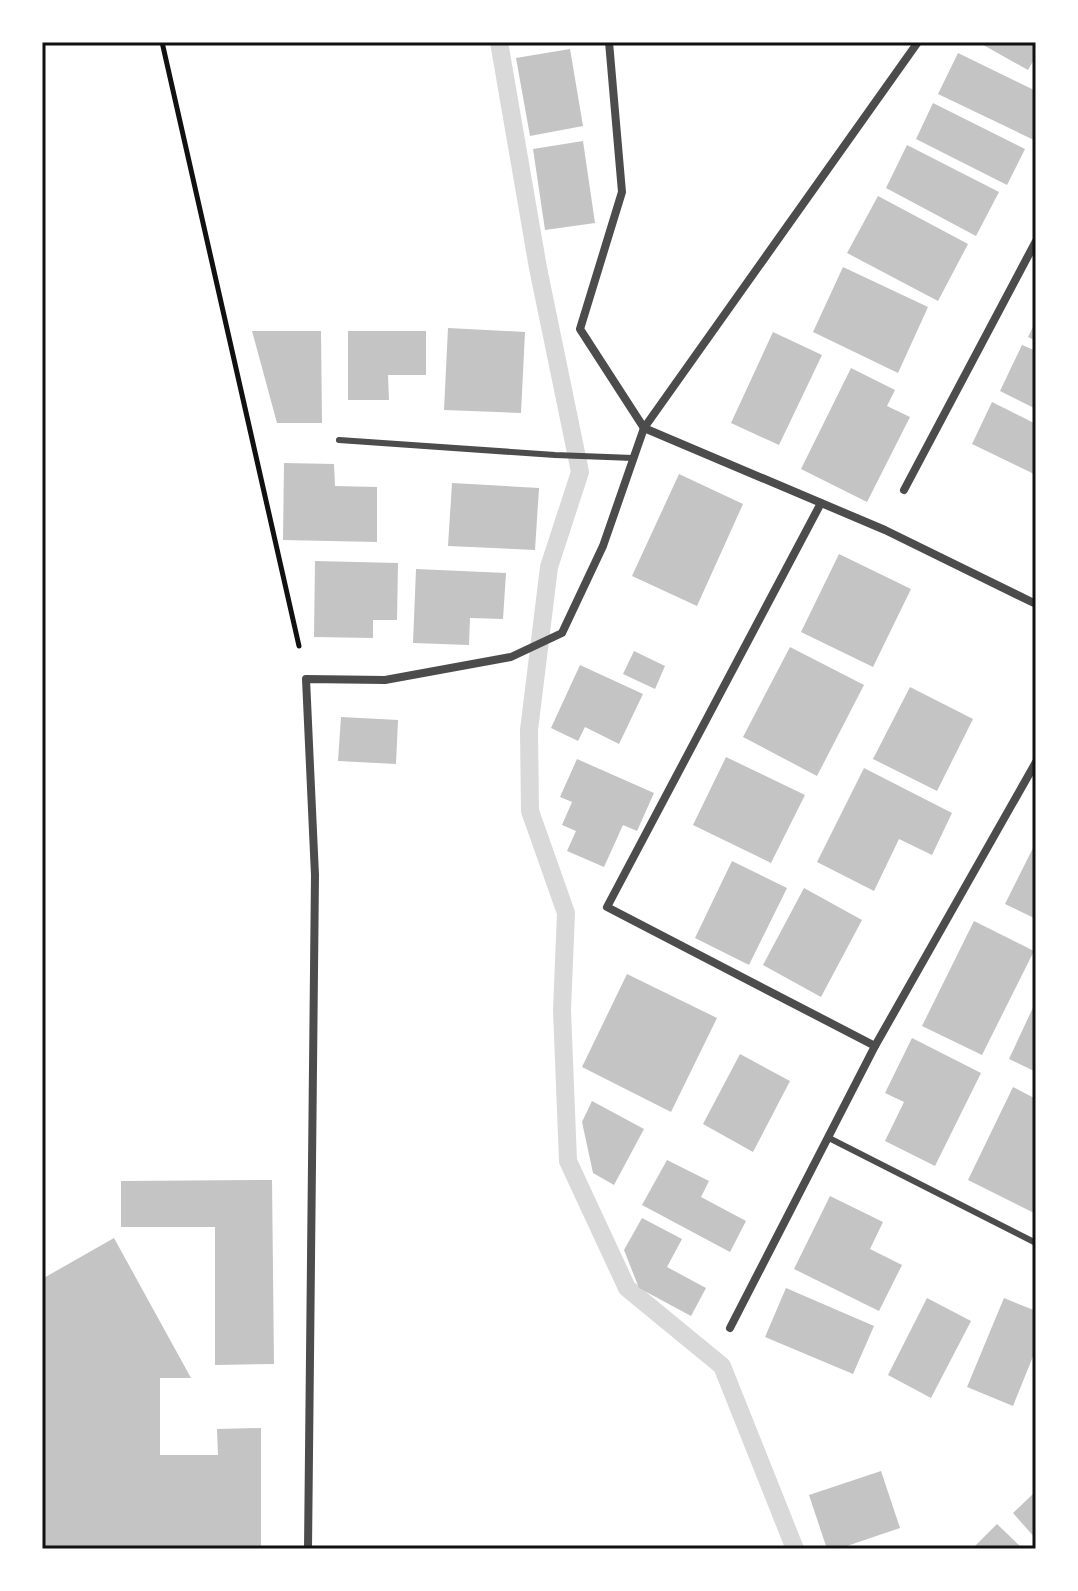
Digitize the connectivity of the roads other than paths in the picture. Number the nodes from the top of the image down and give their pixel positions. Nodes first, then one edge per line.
1 (609, 42) edge
2 (918, 42) edge
3 (1036, 241) edge
4 (644, 428) junction
5 (339, 440) dead end
6 (633, 458) junction
7 (904, 490) dead end
8 (821, 503) junction
9 (1036, 604) edge
10 (1036, 762) edge
11 (875, 1046) junction
12 (829, 1138) junction
13 (1036, 1243) edge
14 (730, 1328) dead end
15 (308, 1549) edge

1 - 4 street
2 - 4 street
3 - 7 street
4 - 6 street
4 - 8 street
5 - 6 lane
6 - 15 street
8 - 9 street
8 - 11 street
10 - 11 street
11 - 12 street
12 - 13 lane
12 - 14 street

